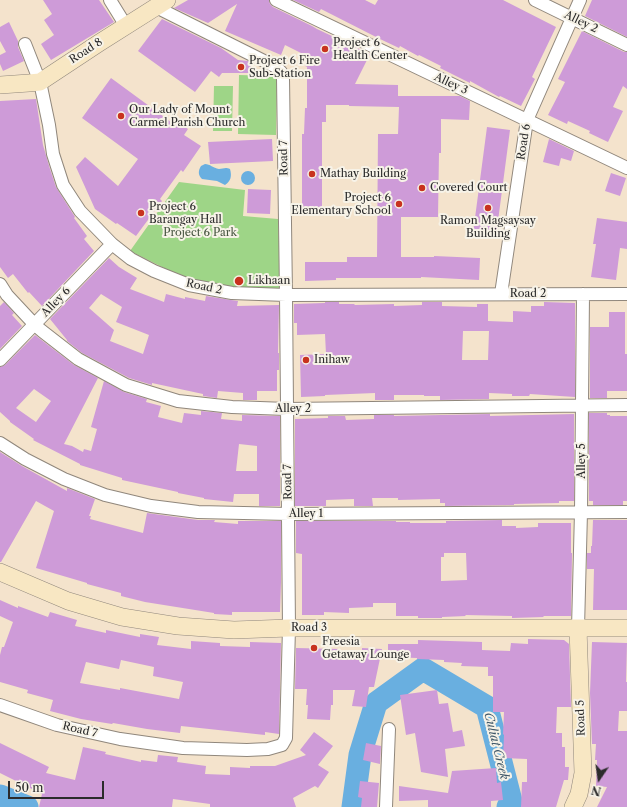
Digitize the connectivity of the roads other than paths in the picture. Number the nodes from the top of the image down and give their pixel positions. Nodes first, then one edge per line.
1 (110, 0) edge
2 (276, 0) edge
3 (535, 0) edge
4 (580, 0) edge
5 (162, 4) edge
6 (572, 18) junction
7 (126, 26) junction
8 (25, 44) dead end
9 (627, 45) edge
10 (40, 82) junction
11 (0, 85) edge
12 (528, 120) junction
13 (627, 168) edge
14 (112, 244) junction
15 (0, 284) edge
16 (501, 294) junction
17 (583, 294) junction
18 (627, 294) edge
19 (286, 295) junction
20 (34, 325) junction
21 (0, 360) edge
22 (582, 406) junction
23 (627, 406) edge
24 (287, 409) junction
25 (0, 443) edge
26 (581, 512) junction
27 (627, 512) edge
28 (289, 514) junction
29 (0, 572) edge
30 (290, 628) junction
31 (578, 628) junction
32 (627, 628) edge
33 (0, 705) edge
34 (389, 730) dead end
35 (386, 807) edge
36 (573, 807) edge

1 - 7 street
2 - 12 street, Alley 3
3 - 6 street, Alley 2
4 - 6 street, Road 6
5 - 7 street, Road 8
5 - 19 street, Road 7
6 - 9 street, Alley 2
6 - 12 street, Road 6
7 - 10 street, Road 8
8 - 10 street, Road 2
10 - 11 street, Road 8
10 - 14 street, Road 2
12 - 13 street, Alley 3
12 - 16 street, Road 6
14 - 19 street, Road 2
14 - 20 street, Alley 6
15 - 20 street, Alley 2
16 - 17 street, Road 2
16 - 19 street, Road 2
17 - 18 street, Road 2
17 - 22 street, Alley 5
19 - 24 street, Road 7
20 - 21 street, Alley 6
20 - 24 street, Alley 2
22 - 23 street, Alley 2
22 - 24 street, Alley 2
22 - 26 street, Alley 5
24 - 28 street, Road 7
25 - 28 street, Alley 1
26 - 27 street, Alley 1
26 - 28 street, Alley 1
26 - 31 street, Alley 5
28 - 30 street, Road 7
29 - 30 street, Road 3
30 - 31 street, Road 3
30 - 33 street, Road 7
31 - 32 street, Road 3
31 - 36 street, Road 5
34 - 35 street

